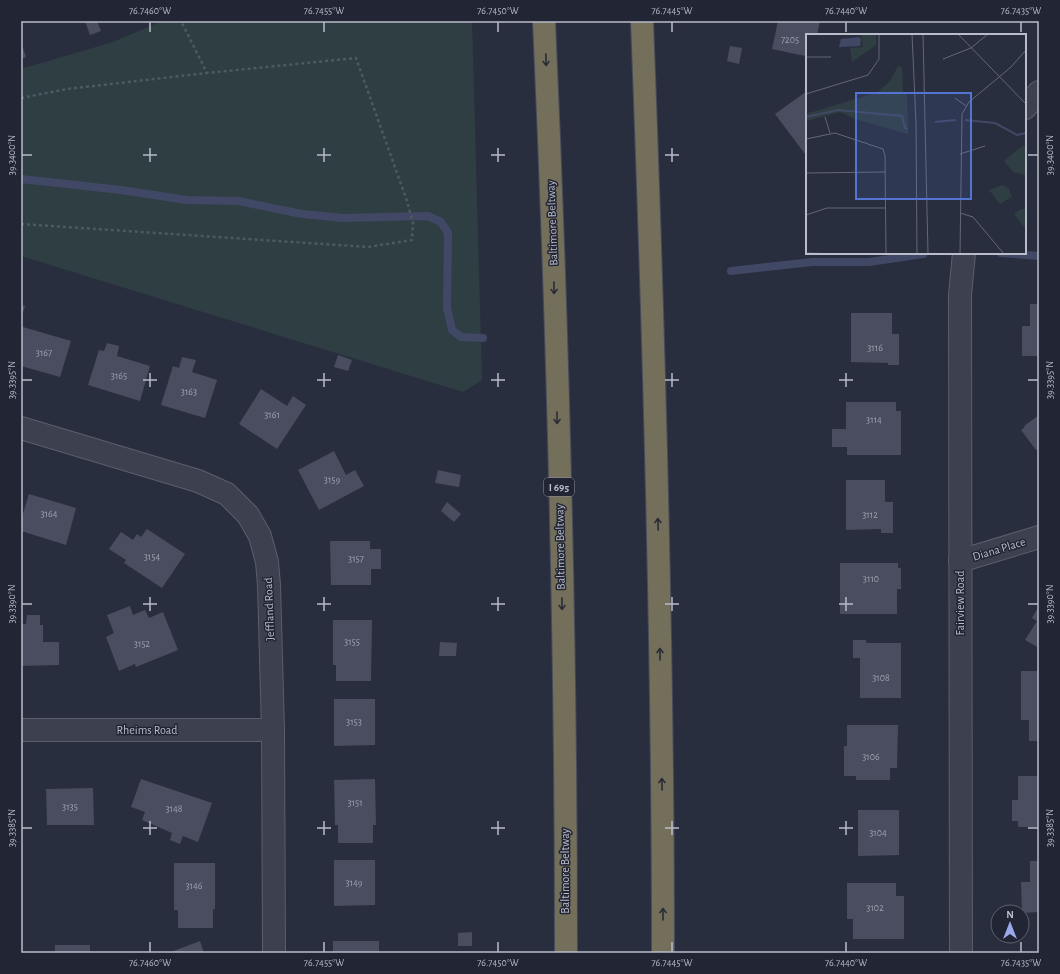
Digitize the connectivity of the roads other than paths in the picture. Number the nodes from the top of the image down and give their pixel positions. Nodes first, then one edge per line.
1 (544, 21) edge
2 (642, 21) edge
3 (1039, 92) edge
4 (1026, 107) edge
5 (964, 254) edge
6 (21, 428) edge
7 (1039, 537) edge
8 (960, 561) junction
9 (21, 730) edge
10 (273, 730) junction
11 (274, 953) edge
12 (566, 953) edge
13 (663, 953) edge
14 (961, 953) edge

1 -> 12 highway, Baltimore Beltway / I 695
13 -> 2 highway
3 - 4 street
5 - 8 street, Fairview Road
6 - 10 street, Jeffland Road
7 - 8 street, Diana Place
8 - 14 street, Fairview Road
9 - 10 street, Rheims Road
10 - 11 street, Jeffland Road

